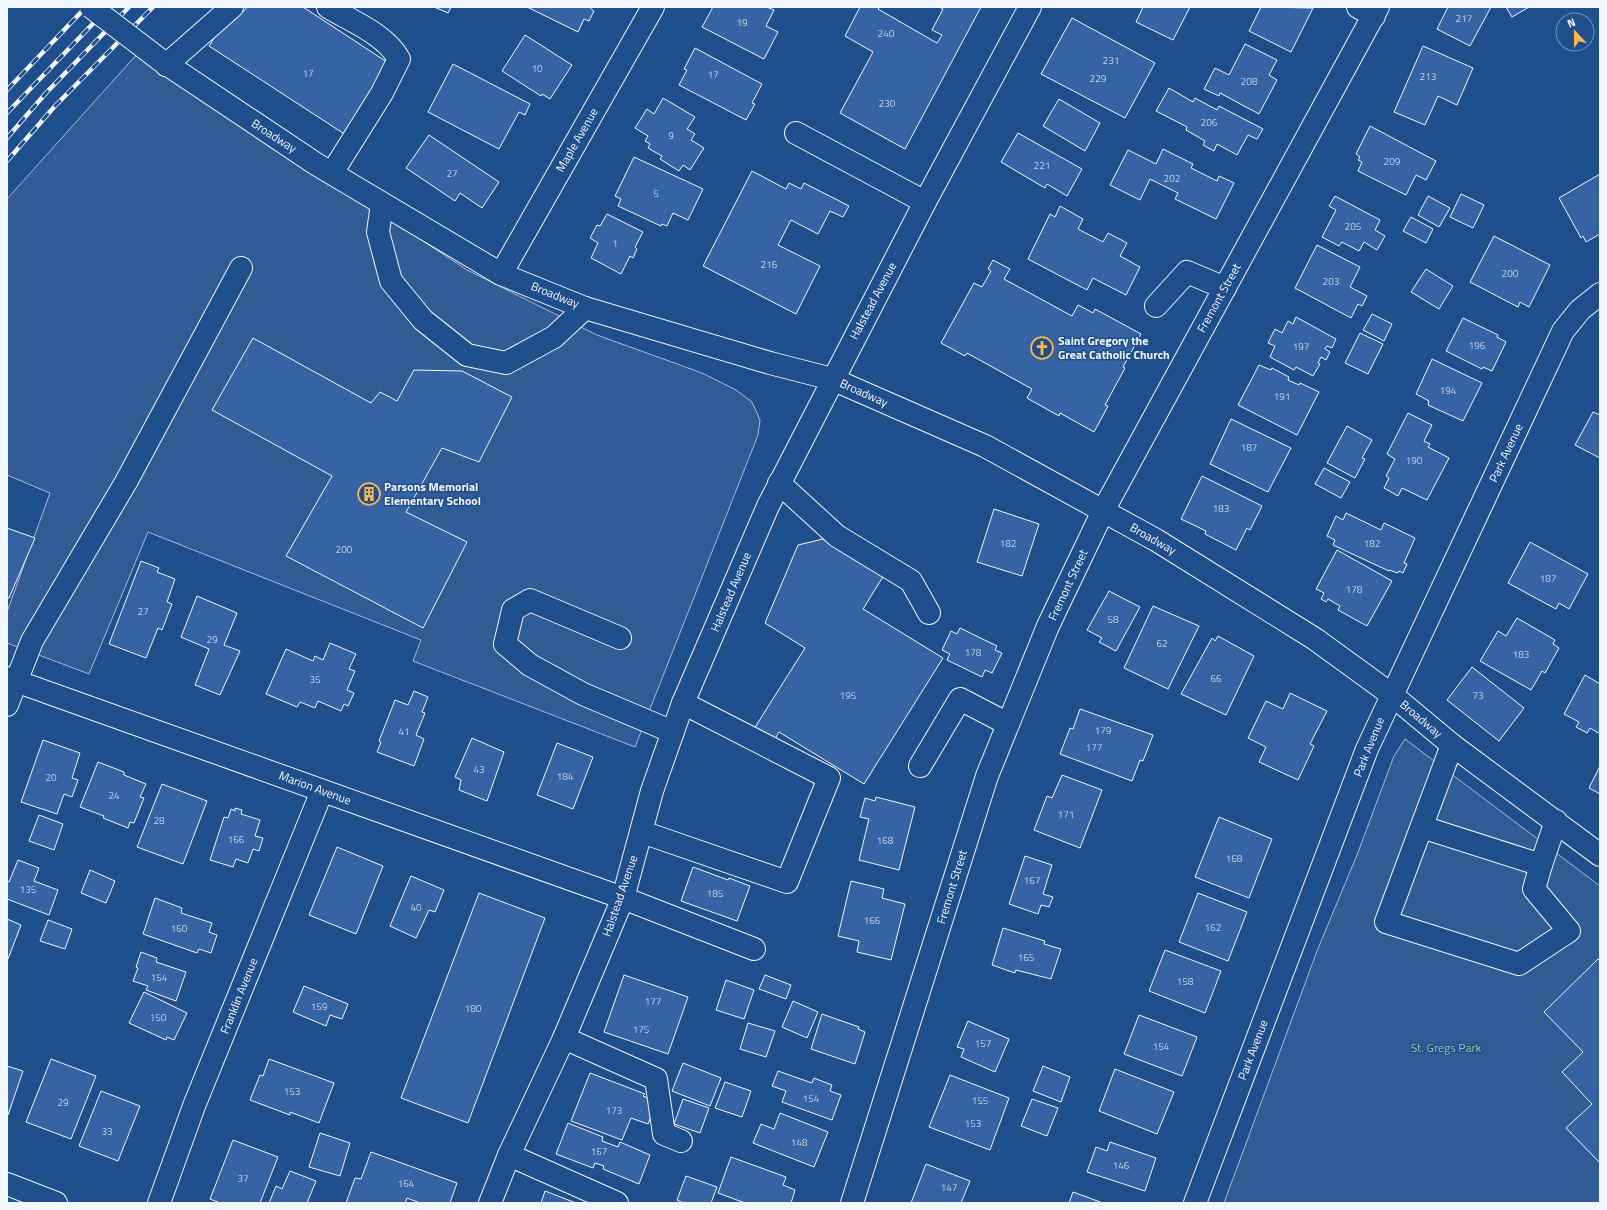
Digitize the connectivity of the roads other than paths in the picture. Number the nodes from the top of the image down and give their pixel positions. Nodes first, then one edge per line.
1 (91, 7) edge
2 (232, 7) edge
3 (328, 7) edge
4 (1030, 7) edge
5 (652, 8) edge
6 (1370, 10) edge
7 (162, 62) junction
8 (796, 133) dead end
9 (332, 173) junction
10 (925, 202) junction
11 (382, 204) junction
12 (241, 268) dead end
13 (501, 274) junction
14 (1225, 288) junction
15 (1600, 294) edge
16 (1156, 306) dead end
17 (585, 308) junction
18 (832, 379) junction
19 (779, 483) junction
20 (1103, 511) junction
21 (929, 613) dead end
22 (620, 638) dead end
23 (11, 680) edge
24 (1392, 695) junction
25 (683, 703) junction
26 (7, 705) edge
27 (1008, 724) junction
28 (673, 732) junction
29 (1452, 745) junction
30 (920, 766) dead end
31 (322, 791) junction
32 (1556, 821) junction
33 (1422, 827) junction
34 (642, 832) junction
35 (1600, 855) edge
36 (1541, 864) junction
37 (623, 898) junction
38 (754, 949) dead end
39 (564, 1038) junction
40 (681, 1141) dead end
41 (509, 1155) junction
42 (7, 1184) edge
43 (56, 1203) edge
44 (159, 1203) edge
45 (490, 1203) edge
46 (618, 1203) edge
47 (852, 1203) edge
48 (1195, 1203) edge

1 - 7 street, Broadway, bridge
2 - 7 street
3 - 9 street
4 - 10 street, Halstead Avenue
5 - 13 street, Maple Avenue
6 - 14 street, Fremont Street
7 - 9 street, Broadway
8 - 10 street
9 - 11 street, Broadway
10 - 18 street, Halstead Avenue
11 - 13 street, Broadway
11 - 17 street
12 - 23 street
13 - 17 street, Broadway
14 - 16 street
14 - 20 street, Fremont Street
15 - 24 street, Park Avenue
17 - 18 street, Broadway
18 - 19 street, Halstead Avenue
18 - 20 street, Broadway
19 - 21 street
19 - 25 street, Halstead Avenue
20 - 24 street, Broadway
20 - 27 street, Fremont Street
22 - 28 street
23 - 26 street
23 - 31 street, Marion Avenue
24 - 29 street, Broadway
24 - 48 street, Park Avenue
25 - 28 street, Halstead Avenue
25 - 34 street
27 - 30 street
27 - 47 street, Fremont Street
28 - 34 street, Halstead Avenue
29 - 32 street, Broadway
29 - 33 street
31 - 37 street, Marion Avenue
31 - 44 street, Franklin Avenue
32 - 35 street, Broadway
32 - 36 street
33 - 36 street
33 - 36 street
34 - 37 street, Halstead Avenue
37 - 38 street, Marion Avenue
37 - 39 street, Halstead Avenue
39 - 40 street
39 - 41 street, Halstead Avenue
41 - 45 street, Halstead Avenue
41 - 46 street
42 - 43 street

